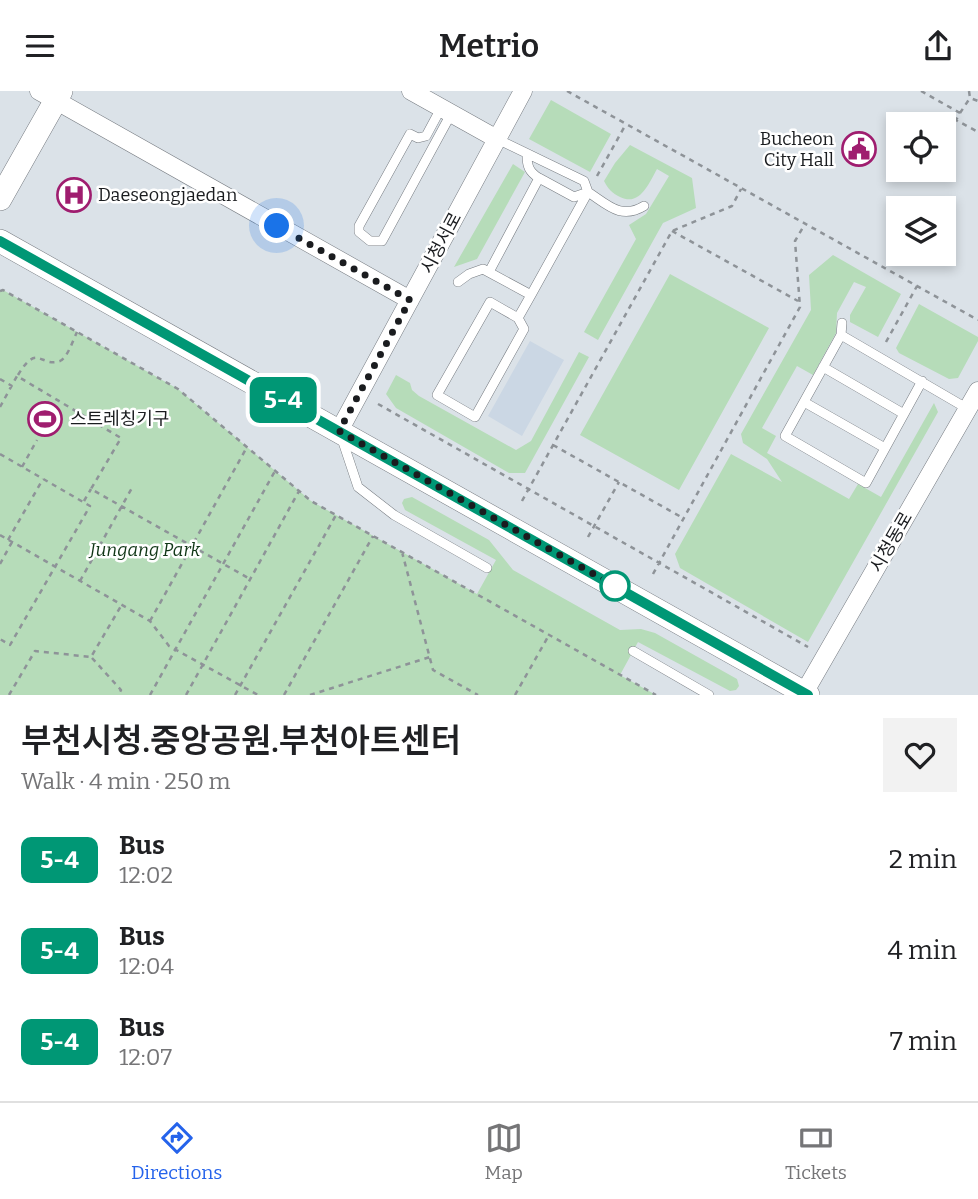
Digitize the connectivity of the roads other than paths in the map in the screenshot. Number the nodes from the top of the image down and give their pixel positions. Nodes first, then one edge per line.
1 (411, 91) edge
2 (523, 91) edge
3 (52, 94) edge
4 (446, 111) junction
5 (497, 139) junction
6 (527, 155) junction
7 (539, 178) junction
8 (587, 193) junction
9 (0, 199) edge
10 (644, 206) dead end
11 (0, 241) edge
12 (489, 272) junction
13 (458, 282) dead end
14 (531, 295) junction
15 (410, 300) junction
16 (518, 318) junction
17 (842, 323) dead end
18 (841, 335) junction
19 (823, 367) junction
20 (922, 381) junction
21 (978, 391) edge
22 (804, 402) junction
23 (973, 411) edge
24 (904, 414) junction
25 (339, 431) junction
26 (885, 448) junction
27 (487, 568) dead end
28 (634, 651) dead end
29 (806, 694) edge
30 (709, 695) edge

1 - 4 street
2 - 5 street, 시청서로
3 - 9 street
3 - 15 street
4 - 4 lane
4 - 5 street
5 - 6 lane
5 - 15 street, 시청서로
6 - 7 lane
6 - 8 lane
7 - 8 lane
7 - 12 lane
8 - 10 lane
8 - 14 lane
11 - 25 street
12 - 13 lane
12 - 14 lane
14 - 16 lane
15 - 25 street, 시청서로
16 - 16 lane
17 - 18 lane
18 - 19 lane
18 - 20 lane
19 - 22 lane
19 - 24 lane
20 - 23 lane
20 - 24 lane
21 - 23 street, 시청동로
22 - 26 lane
22 - 26 lane
23 - 29 street, 시청동로
24 - 26 lane
25 - 27 lane
25 - 29 street
28 - 30 lane

